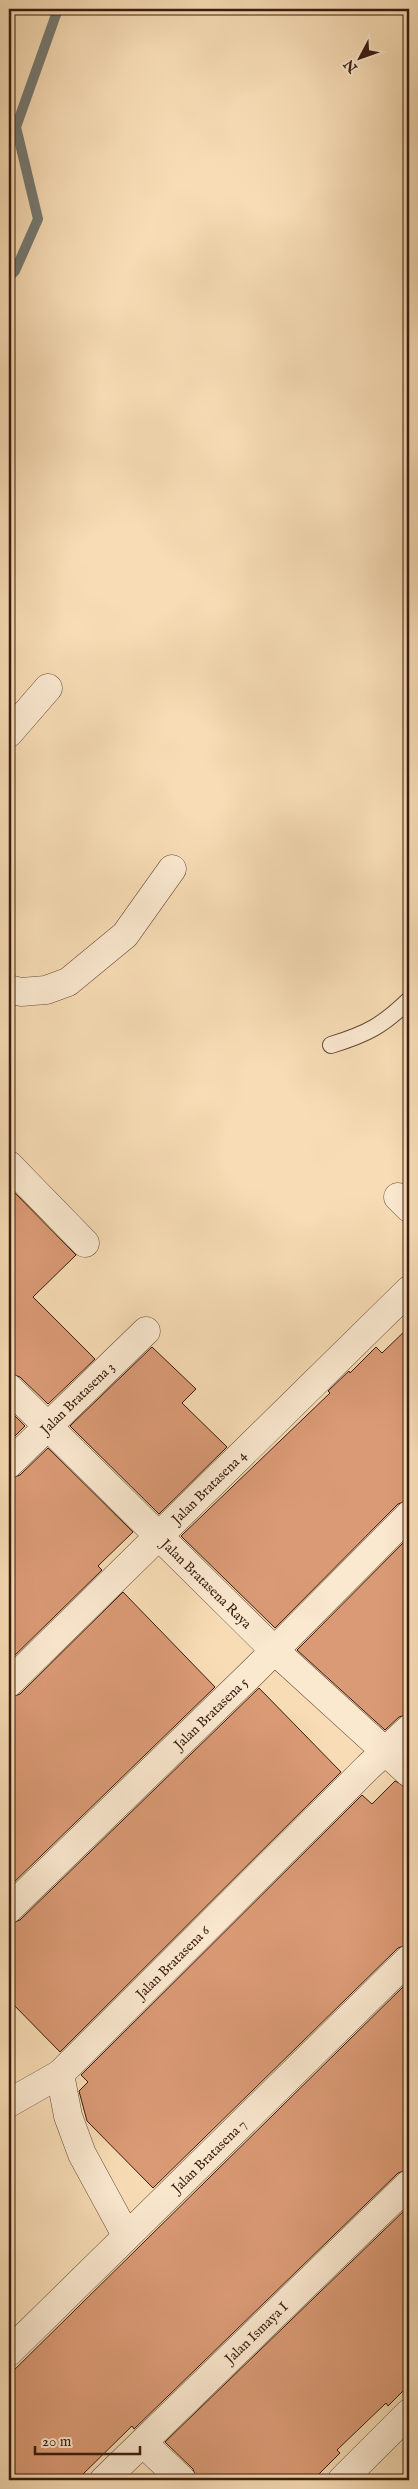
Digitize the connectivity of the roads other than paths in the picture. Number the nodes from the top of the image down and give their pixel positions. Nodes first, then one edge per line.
1 (48, 688) dead end
2 (9, 733) edge
3 (172, 869) dead end
4 (9, 989) edge
5 (409, 1000) edge
6 (332, 1045) dead end
7 (9, 1165) edge
8 (85, 1243) dead end
9 (409, 1290) edge
10 (146, 1331) dead end
11 (9, 1388) edge
12 (47, 1426) junction
13 (9, 1464) edge
14 (409, 1515) edge
15 (160, 1537) junction
16 (274, 1650) junction
17 (9, 1683) edge
18 (409, 1729) edge
19 (387, 1750) junction
20 (409, 1773) edge
21 (9, 1908) edge
22 (409, 1959) edge
23 (60, 2074) junction
24 (9, 2103) edge
25 (409, 2184) edge
26 (126, 2235) junction
27 (9, 2352) edge
28 (409, 2413) edge
29 (143, 2442) junction
30 (104, 2480) edge
31 (182, 2480) edge
32 (342, 2480) edge

1 - 2 street
3 - 4 street
5 - 6 lane
7 - 8 street
9 - 15 street, Jalan Bratasena 4
10 - 12 street, Jalan Bratasena 3
11 - 12 street, Jalan Bratasena Raya
12 - 13 street, Jalan Bratasena 3
12 - 15 street, Jalan Bratasena Raya
14 - 16 street, Jalan Bratasena 5
15 - 16 street, Jalan Bratasena Raya
15 - 17 street, Jalan Bratasena 4
16 - 19 street, Jalan Bratasena Raya
16 - 21 street, Jalan Bratasena 5
18 - 19 street, Jalan Bratasena 6
19 - 20 street, Jalan Bratasena Raya
19 - 23 street, Jalan Bratasena 6
22 - 26 street, Jalan Bratasena 7
23 - 24 street, Jalan Bratasena 6
23 - 26 street
25 - 29 street, Jalan Ismaya I
26 - 27 street, Jalan Bratasena 7
28 - 32 street
29 - 30 street, Jalan Ismaya I
29 - 31 street

